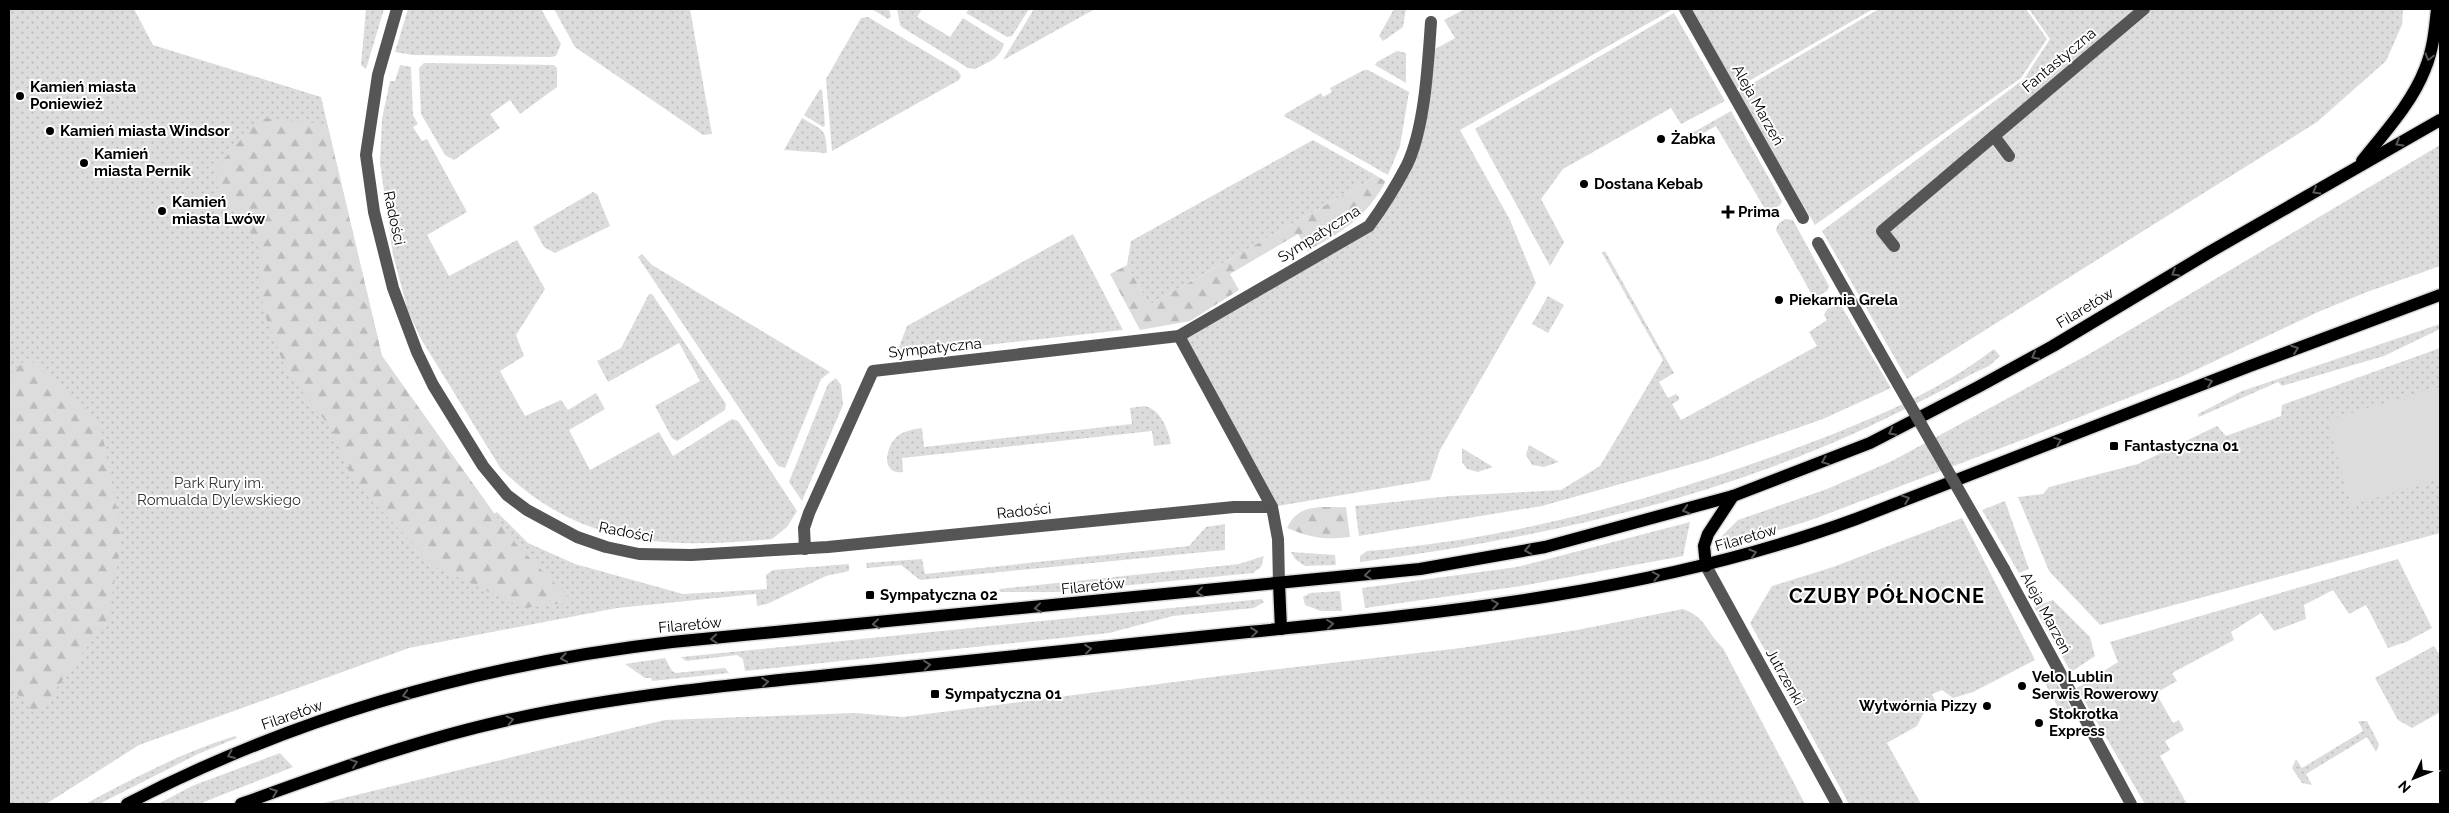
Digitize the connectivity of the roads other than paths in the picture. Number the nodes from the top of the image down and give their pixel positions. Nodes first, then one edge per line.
1 (396, 9) edge
2 (1686, 9) edge
3 (2144, 9) edge
4 (2437, 9) edge
5 (1431, 22) dead end
6 (2440, 120) edge
7 (1994, 136) junction
8 (2009, 156) dead end
9 (2358, 167) junction
10 (1803, 218) dead end
11 (1818, 243) dead end
12 (1894, 246) dead end
13 (2440, 295) edge
14 (2416, 304) junction
15 (2440, 304) edge
16 (1179, 336) junction
17 (1732, 496) junction
18 (1272, 507) junction
19 (805, 549) junction
20 (1706, 566) junction
21 (1279, 583) junction
22 (1281, 629) junction
23 (127, 804) edge
24 (241, 804) edge
25 (1837, 804) edge
26 (2131, 804) edge

1 - 19 street, Radości
2 - 10 street, Aleja Marzeń
3 - 7 street, Fantastyczna
4 -> 9 main road
5 - 16 street, Sympatyczna
6 -> 9 main road, Filaretów
7 - 8 street
7 - 12 street, Fantastyczna
9 -> 17 main road, Filaretów
11 - 26 street, Aleja Marzeń, bridge
13 - 14 main road, Filaretów
14 - 15 main road
20 -> 14 main road, Filaretów
16 - 18 street
16 - 19 street, Sympatyczna
17 - 20 main road, Filaretów
17 -> 21 main road, Filaretów
18 - 19 street, Radości
18 - 21 street
22 -> 20 main road, Filaretów
20 - 25 street, Jutrzenki
21 - 22 main road
21 -> 23 main road, Filaretów
24 -> 22 main road, Filaretów

